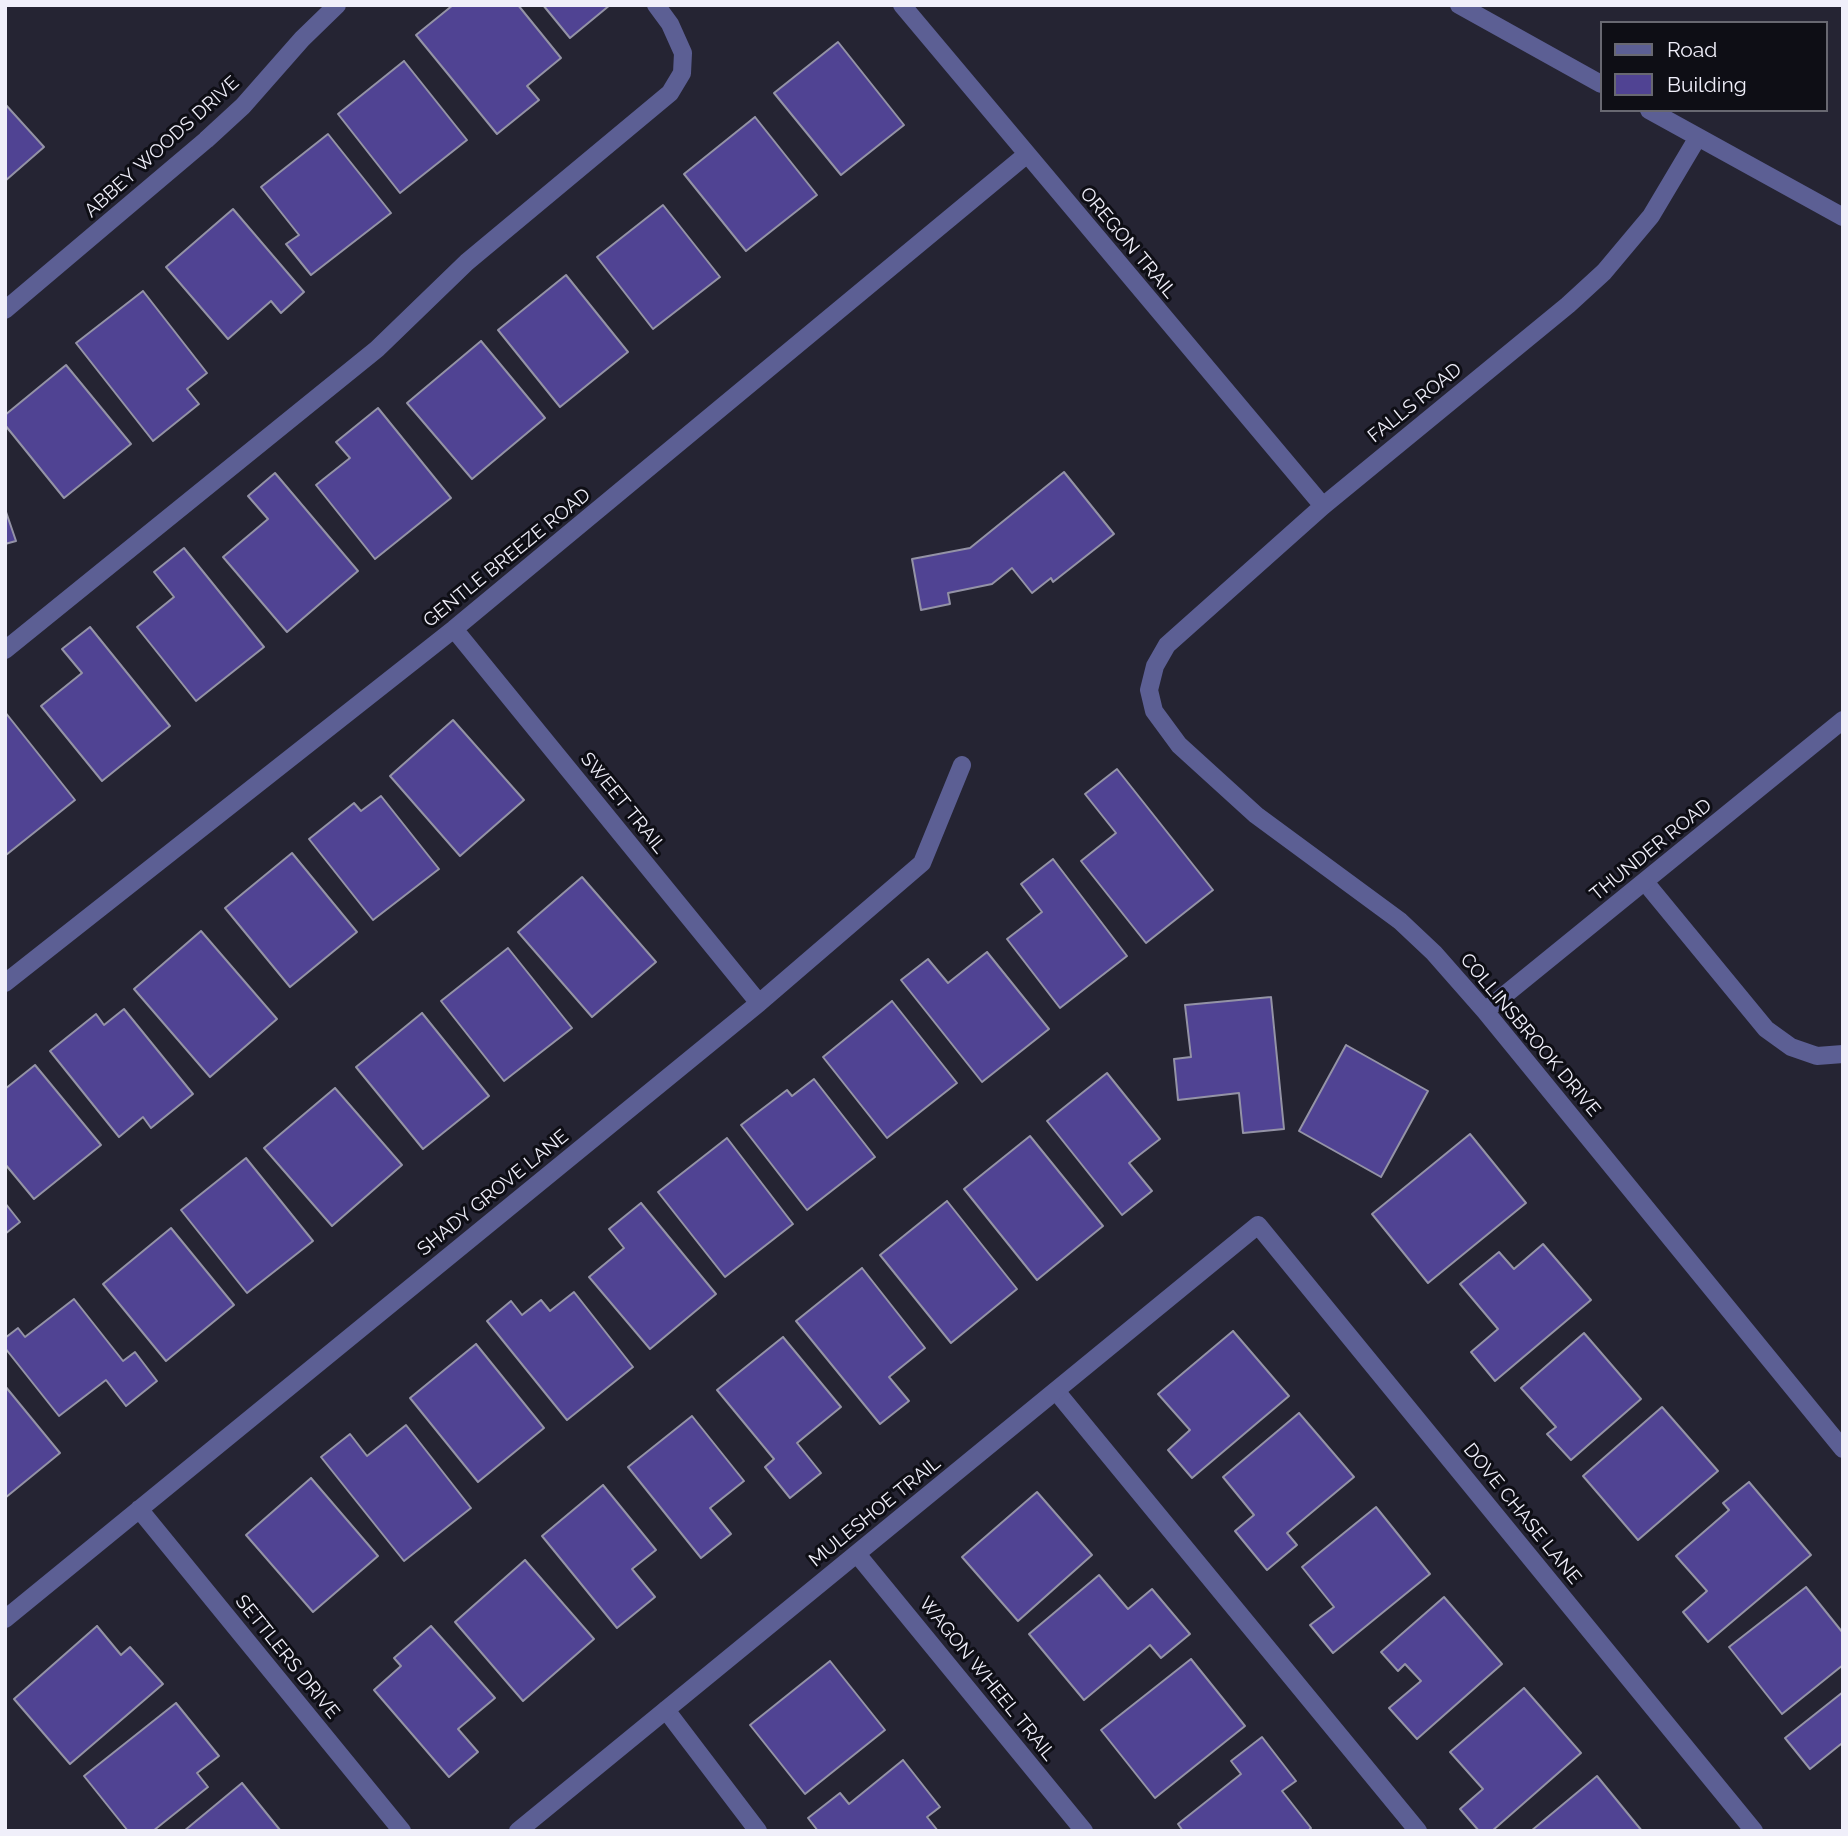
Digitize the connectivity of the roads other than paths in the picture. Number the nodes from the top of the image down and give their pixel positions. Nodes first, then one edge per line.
1 (337, 5) edge
2 (656, 5) edge
3 (902, 5) edge
4 (1458, 5) edge
5 (1600, 83) edge
6 (1653, 112) edge
7 (1698, 137) junction
8 (1027, 155) junction
9 (1843, 217) edge
10 (5, 310) edge
11 (1323, 506) junction
12 (454, 629) junction
13 (5, 650) edge
14 (1149, 690) joint
15 (1843, 720) edge
16 (962, 765) dead end
17 (1645, 882) junction
18 (5, 983) edge
19 (759, 1003) junction
20 (1485, 1011) junction
21 (1843, 1054) edge
22 (1258, 1225) joint
23 (1056, 1391) junction
24 (1843, 1449) edge
25 (139, 1509) junction
26 (857, 1554) junction
27 (5, 1619) edge
28 (666, 1710) junction
29 (402, 1831) edge
30 (518, 1831) edge
31 (758, 1831) edge
32 (1084, 1831) edge
33 (1418, 1831) edge
34 (1754, 1831) edge

1 - 10 street, ABBEY WOODS DRIVE
2 - 13 street
3 - 8 street, OREGON TRAIL
4 - 5 street
6 - 7 street
7 - 9 street
7 - 11 street, FALLS ROAD
8 - 11 street, OREGON TRAIL
8 - 12 street, GENTLE BREEZE ROAD
11 - 14 street, FALLS ROAD
12 - 18 street, GENTLE BREEZE ROAD
12 - 19 street, SWEET TRAIL
14 - 20 street, COLLINSBROOK DRIVE
15 - 17 street, THUNDER ROAD
16 - 19 street, SHADY GROVE LANE
17 - 20 street, THUNDER ROAD
17 - 21 street
19 - 25 street, SHADY GROVE LANE
20 - 24 street, COLLINSBROOK DRIVE
22 - 23 street, MULESHOE TRAIL
22 - 34 street, DOVE CHASE LANE
23 - 26 street, MULESHOE TRAIL
23 - 33 street
25 - 27 street, SHADY GROVE LANE
25 - 29 street, SETTLERS DRIVE
26 - 28 street, MULESHOE TRAIL
26 - 32 street, WAGON WHEEL TRAIL
28 - 30 street, MULESHOE TRAIL
28 - 31 street

